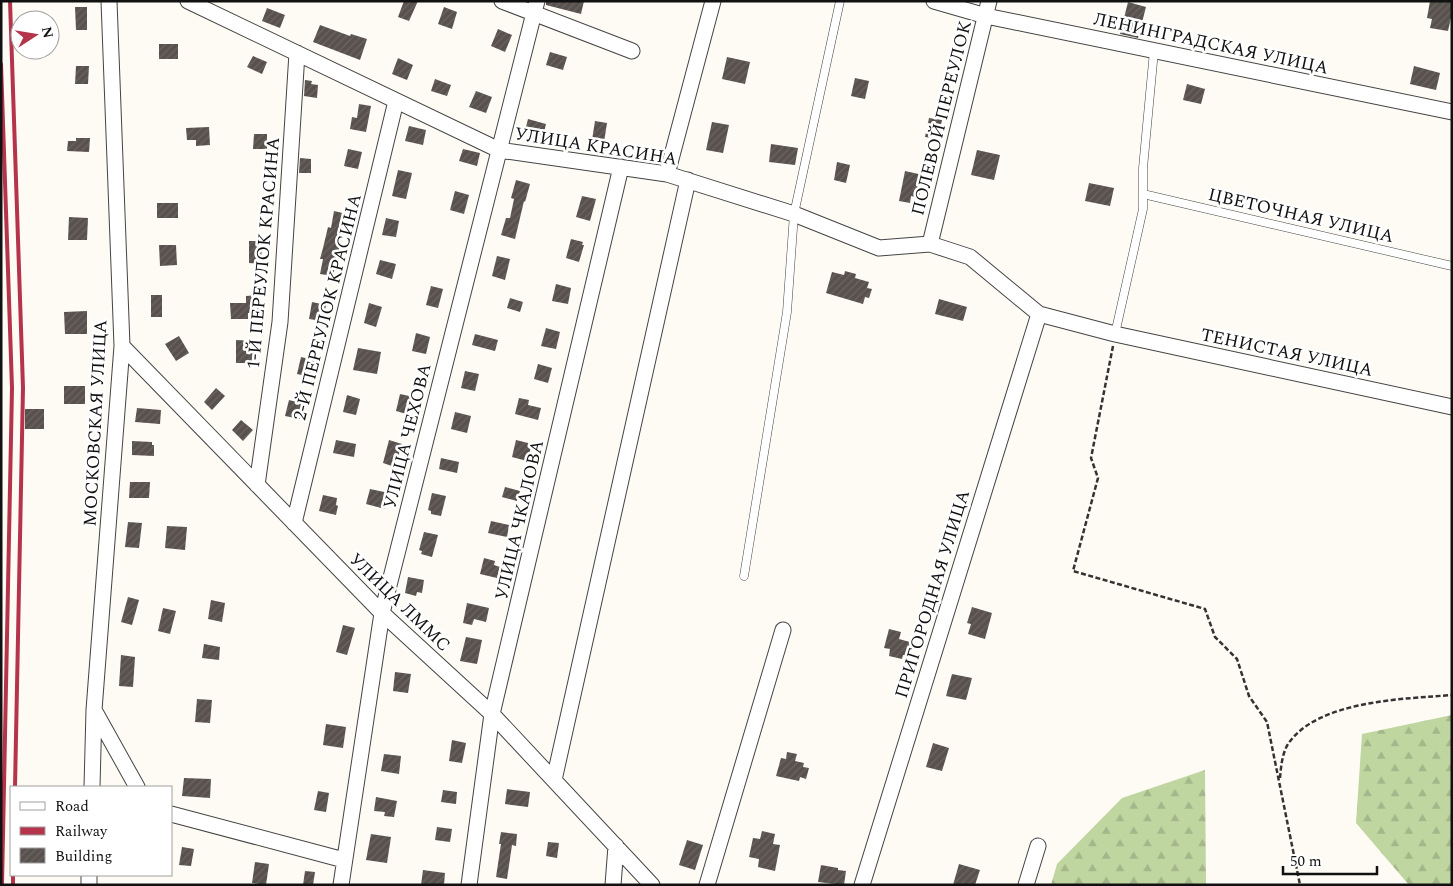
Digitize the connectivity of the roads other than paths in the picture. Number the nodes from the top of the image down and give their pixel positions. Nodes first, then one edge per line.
1 (109, 1) edge
2 (188, 1) edge
3 (502, 1) edge
4 (713, 1) edge
5 (840, 1) edge
6 (934, 1) edge
7 (535, 7) edge
8 (987, 9) edge
9 (632, 51) dead end
10 (1154, 51) junction
11 (297, 53) junction
12 (396, 100) junction
13 (1452, 112) edge
14 (499, 150) junction
15 (620, 167) junction
16 (667, 174) junction
17 (688, 180) junction
18 (1143, 194) junction
19 (794, 214) junction
20 (930, 244) junction
21 (1452, 266) edge
22 (1039, 314) junction
23 (1115, 334) junction
24 (122, 346) junction
25 (1452, 407) edge
26 (257, 485) junction
27 (294, 523) junction
28 (744, 576) dead end
29 (382, 613) junction
30 (783, 630) dead end
31 (94, 710) junction
32 (492, 714) junction
33 (554, 780) junction
34 (92, 786) edge
35 (136, 786) edge
36 (172, 814) edge
37 (616, 846) junction
38 (1038, 846) dead end
39 (344, 860) junction
40 (341, 885) edge
41 (469, 885) edge
42 (613, 885) edge
43 (652, 885) edge
44 (706, 885) edge
45 (862, 885) edge
46 (1026, 885) edge

1 - 24 street, МОСКОВСКАЯ УЛИЦА
2 - 11 street, УЛИЦА КРАСИНА
3 - 7 street
4 - 16 street
5 - 19 lane
6 - 8 street, ЛЕНИНГРАДСКАЯ УЛИЦА
7 - 9 street
7 - 14 street, УЛИЦА ЧЕХОВА
8 - 10 street, ЛЕНИНГРАДСКАЯ УЛИЦА
8 - 20 street, ПОЛЕВОЙ ПЕРЕУЛОК
10 - 13 street, ЛЕНИНГРАДСКАЯ УЛИЦА
10 - 18 lane
11 - 12 street, УЛИЦА КРАСИНА
11 - 26 street, 1-Й ПЕРЕУЛОК КРАСИНА
12 - 14 street, УЛИЦА КРАСИНА
12 - 27 street, 2-Й ПЕРЕУЛОК КРАСИНА
14 - 15 street, УЛИЦА КРАСИНА
14 - 29 street, УЛИЦА ЧЕХОВА
15 - 16 street, УЛИЦА КРАСИНА
15 - 32 street, УЛИЦА ЧКАЛОВА
16 - 17 street, УЛИЦА КРАСИНА
17 - 19 street, УЛИЦА КРАСИНА
17 - 33 street
18 - 21 lane, ЦВЕТОЧНАЯ УЛИЦА
18 - 23 lane
19 - 20 street, УЛИЦА КРАСИНА
19 - 28 lane
20 - 22 street, УЛИЦА КРАСИНА
22 - 23 street, УЛИЦА КРАСИНА
22 - 45 street, ПРИГОРОДНАЯ УЛИЦА
23 - 25 street, ТЕНИСТАЯ УЛИЦА
24 - 26 street, УЛИЦА ЛММС
24 - 31 street, МОСКОВСКАЯ УЛИЦА
26 - 27 street, УЛИЦА ЛММС
27 - 29 street, УЛИЦА ЛММС
29 - 32 street, УЛИЦА ЛММС
29 - 39 street, УЛИЦА ЧЕХОВА
30 - 44 street
31 - 34 street, МОСКОВСКАЯ УЛИЦА
31 - 35 street
32 - 33 street, УЛИЦА ЛММС
32 - 41 street, УЛИЦА ЧКАЛОВА
33 - 37 street, УЛИЦА ЛММС
36 - 39 street
37 - 42 street
37 - 43 street, УЛИЦА ЛММС
38 - 46 street
39 - 40 street, УЛИЦА ЧЕХОВА

